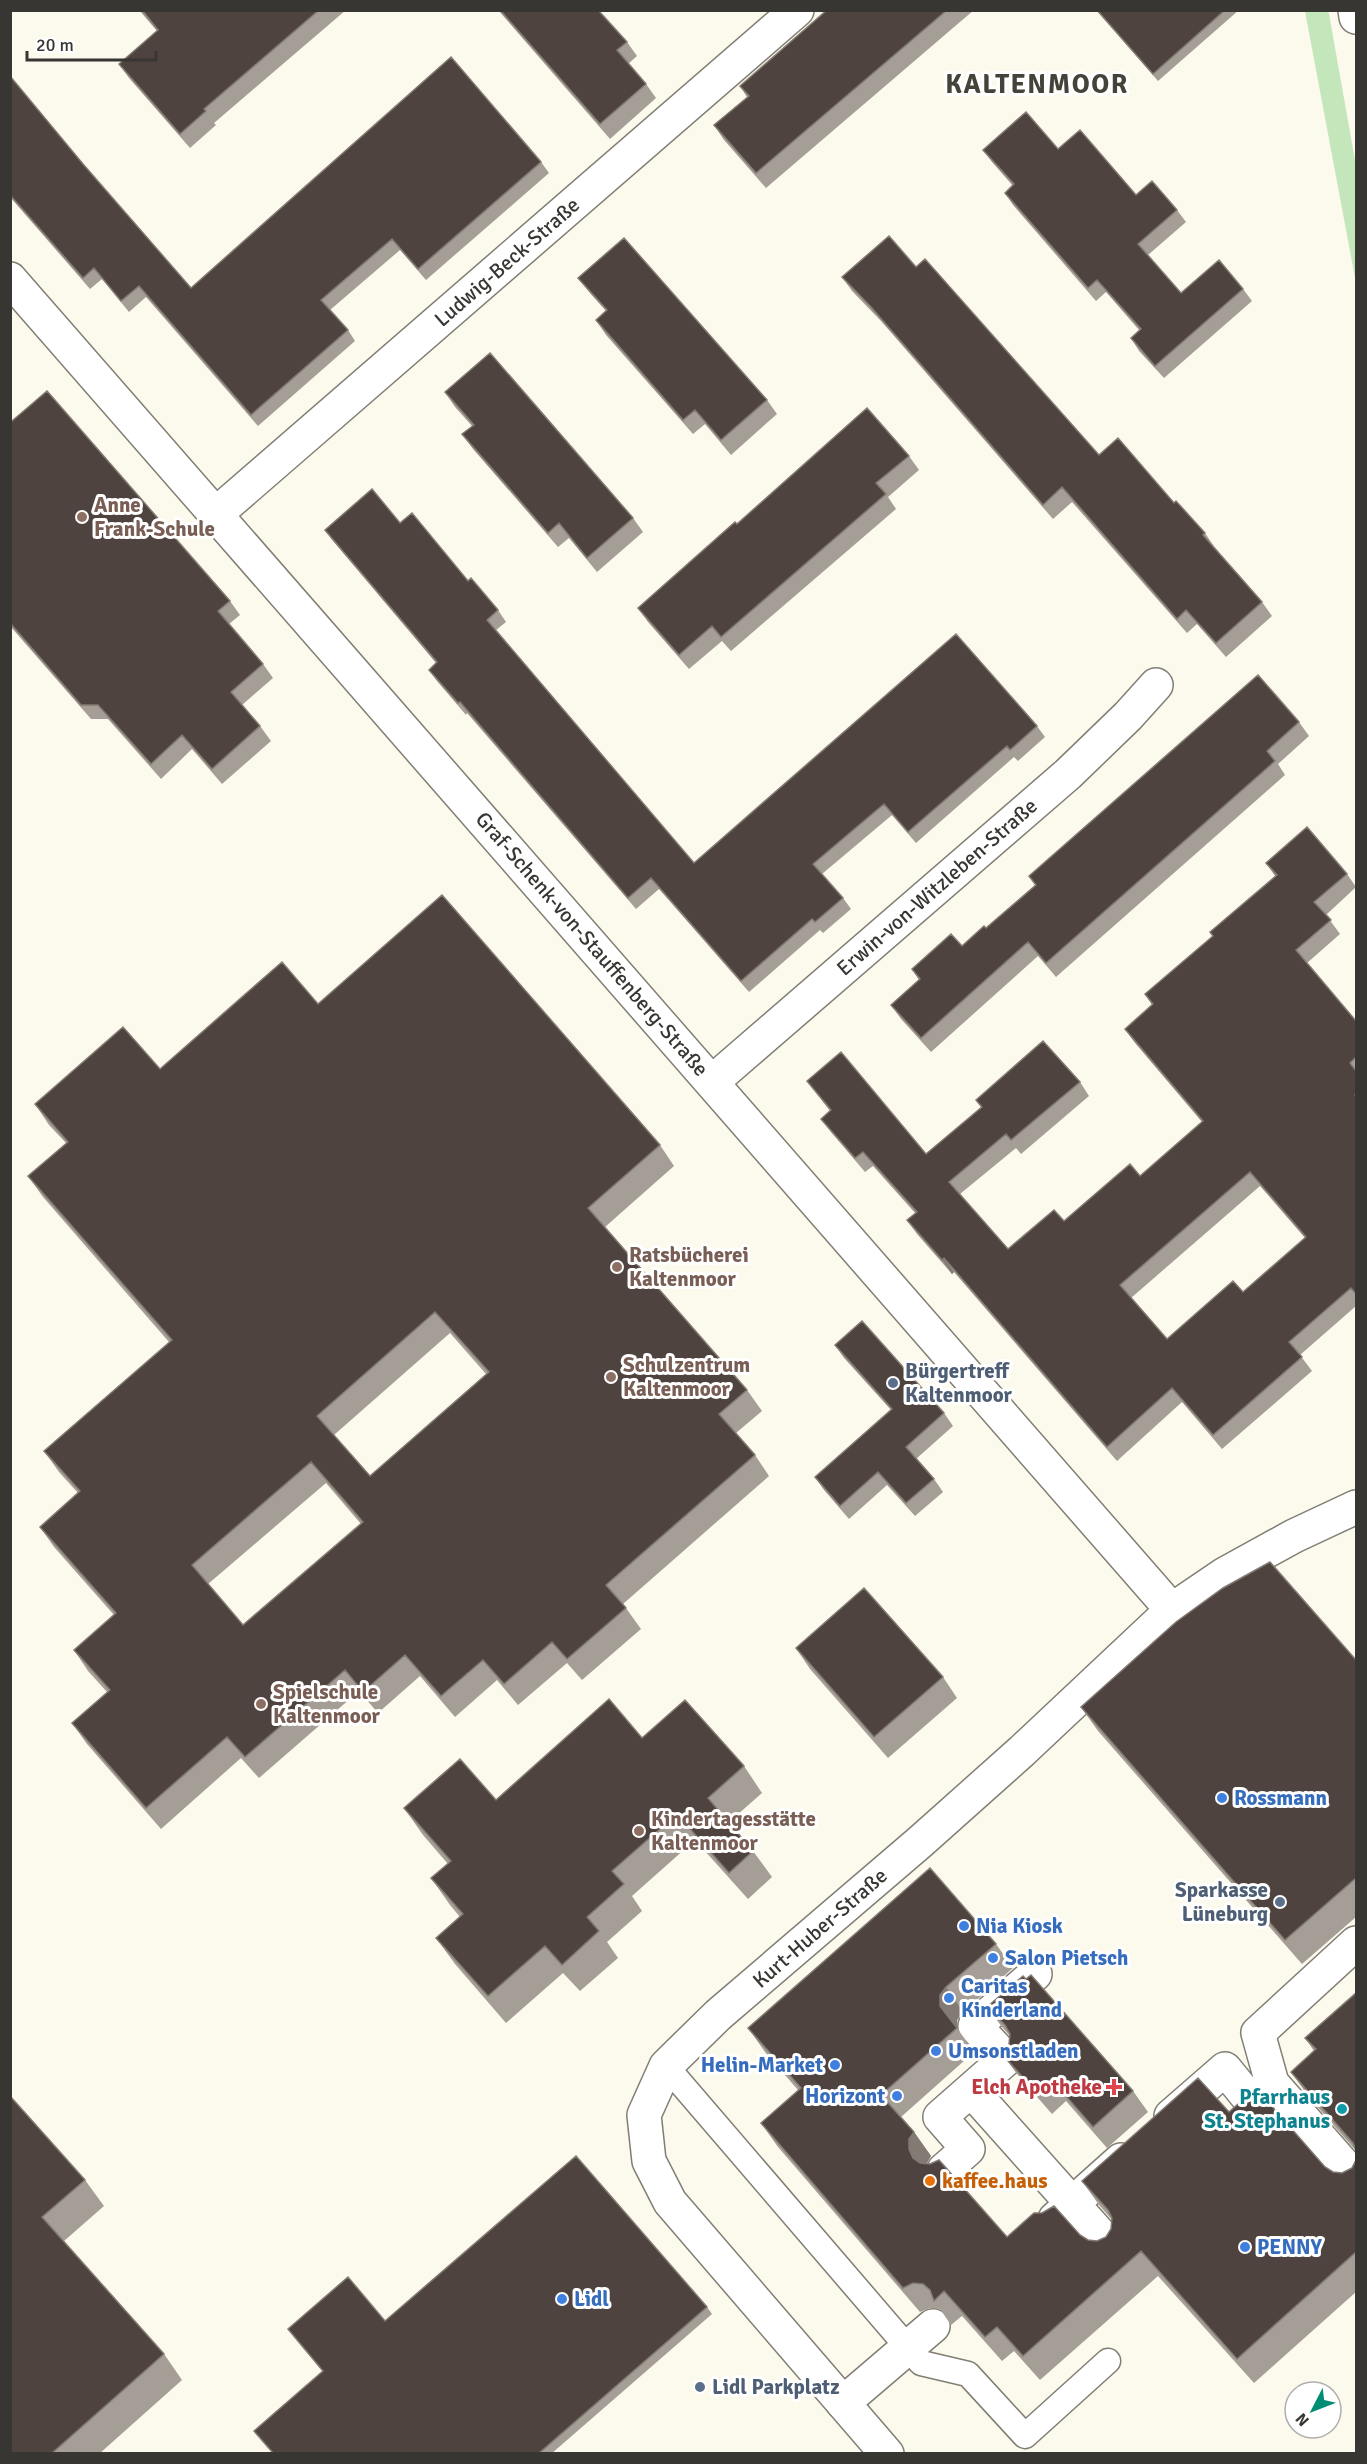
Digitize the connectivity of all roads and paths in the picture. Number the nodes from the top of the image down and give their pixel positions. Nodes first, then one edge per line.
1 (797, 10) edge
2 (1355, 10) edge
3 (1356, 17) edge
4 (10, 279) edge
5 (216, 514) junction
6 (1156, 685) dead end
7 (712, 1082) junction
8 (1356, 1507) edge
9 (1172, 1610) junction
10 (1356, 1943) edge
11 (1035, 1974) dead end
12 (666, 2066) junction
13 (1272, 2083) junction
14 (971, 2090) junction
15 (944, 2170) edge
16 (1356, 2179) edge
17 (1063, 2211) junction
18 (1111, 2247) edge
19 (933, 2325) edge
20 (907, 2347) junction
21 (1108, 2361) dead end
22 (843, 2403) junction
23 (887, 2454) edge

1 - 5 street, Ludwig-Beck-Straße
2 - 3 street
4 - 5 street, Graf-Schenk-von-Stauffenberg-Straße
5 - 7 street, Graf-Schenk-von-Stauffenberg-Straße
6 - 7 street, Erwin-von-Witzleben-Straße
7 - 9 street, Graf-Schenk-von-Stauffenberg-Straße
8 - 9 street, Kurt-Huber-Straße
9 - 12 street, Kurt-Huber-Straße
10 - 13 street
11 - 14 street
12 - 20 lane
12 - 22 street, Kurt-Huber-Straße
13 - 16 street
13 - 17 street
14 - 15 street
14 - 17 street
17 - 18 street
19 - 20 street
20 - 21 lane
20 - 22 street
22 - 23 street, Kurt-Huber-Straße

